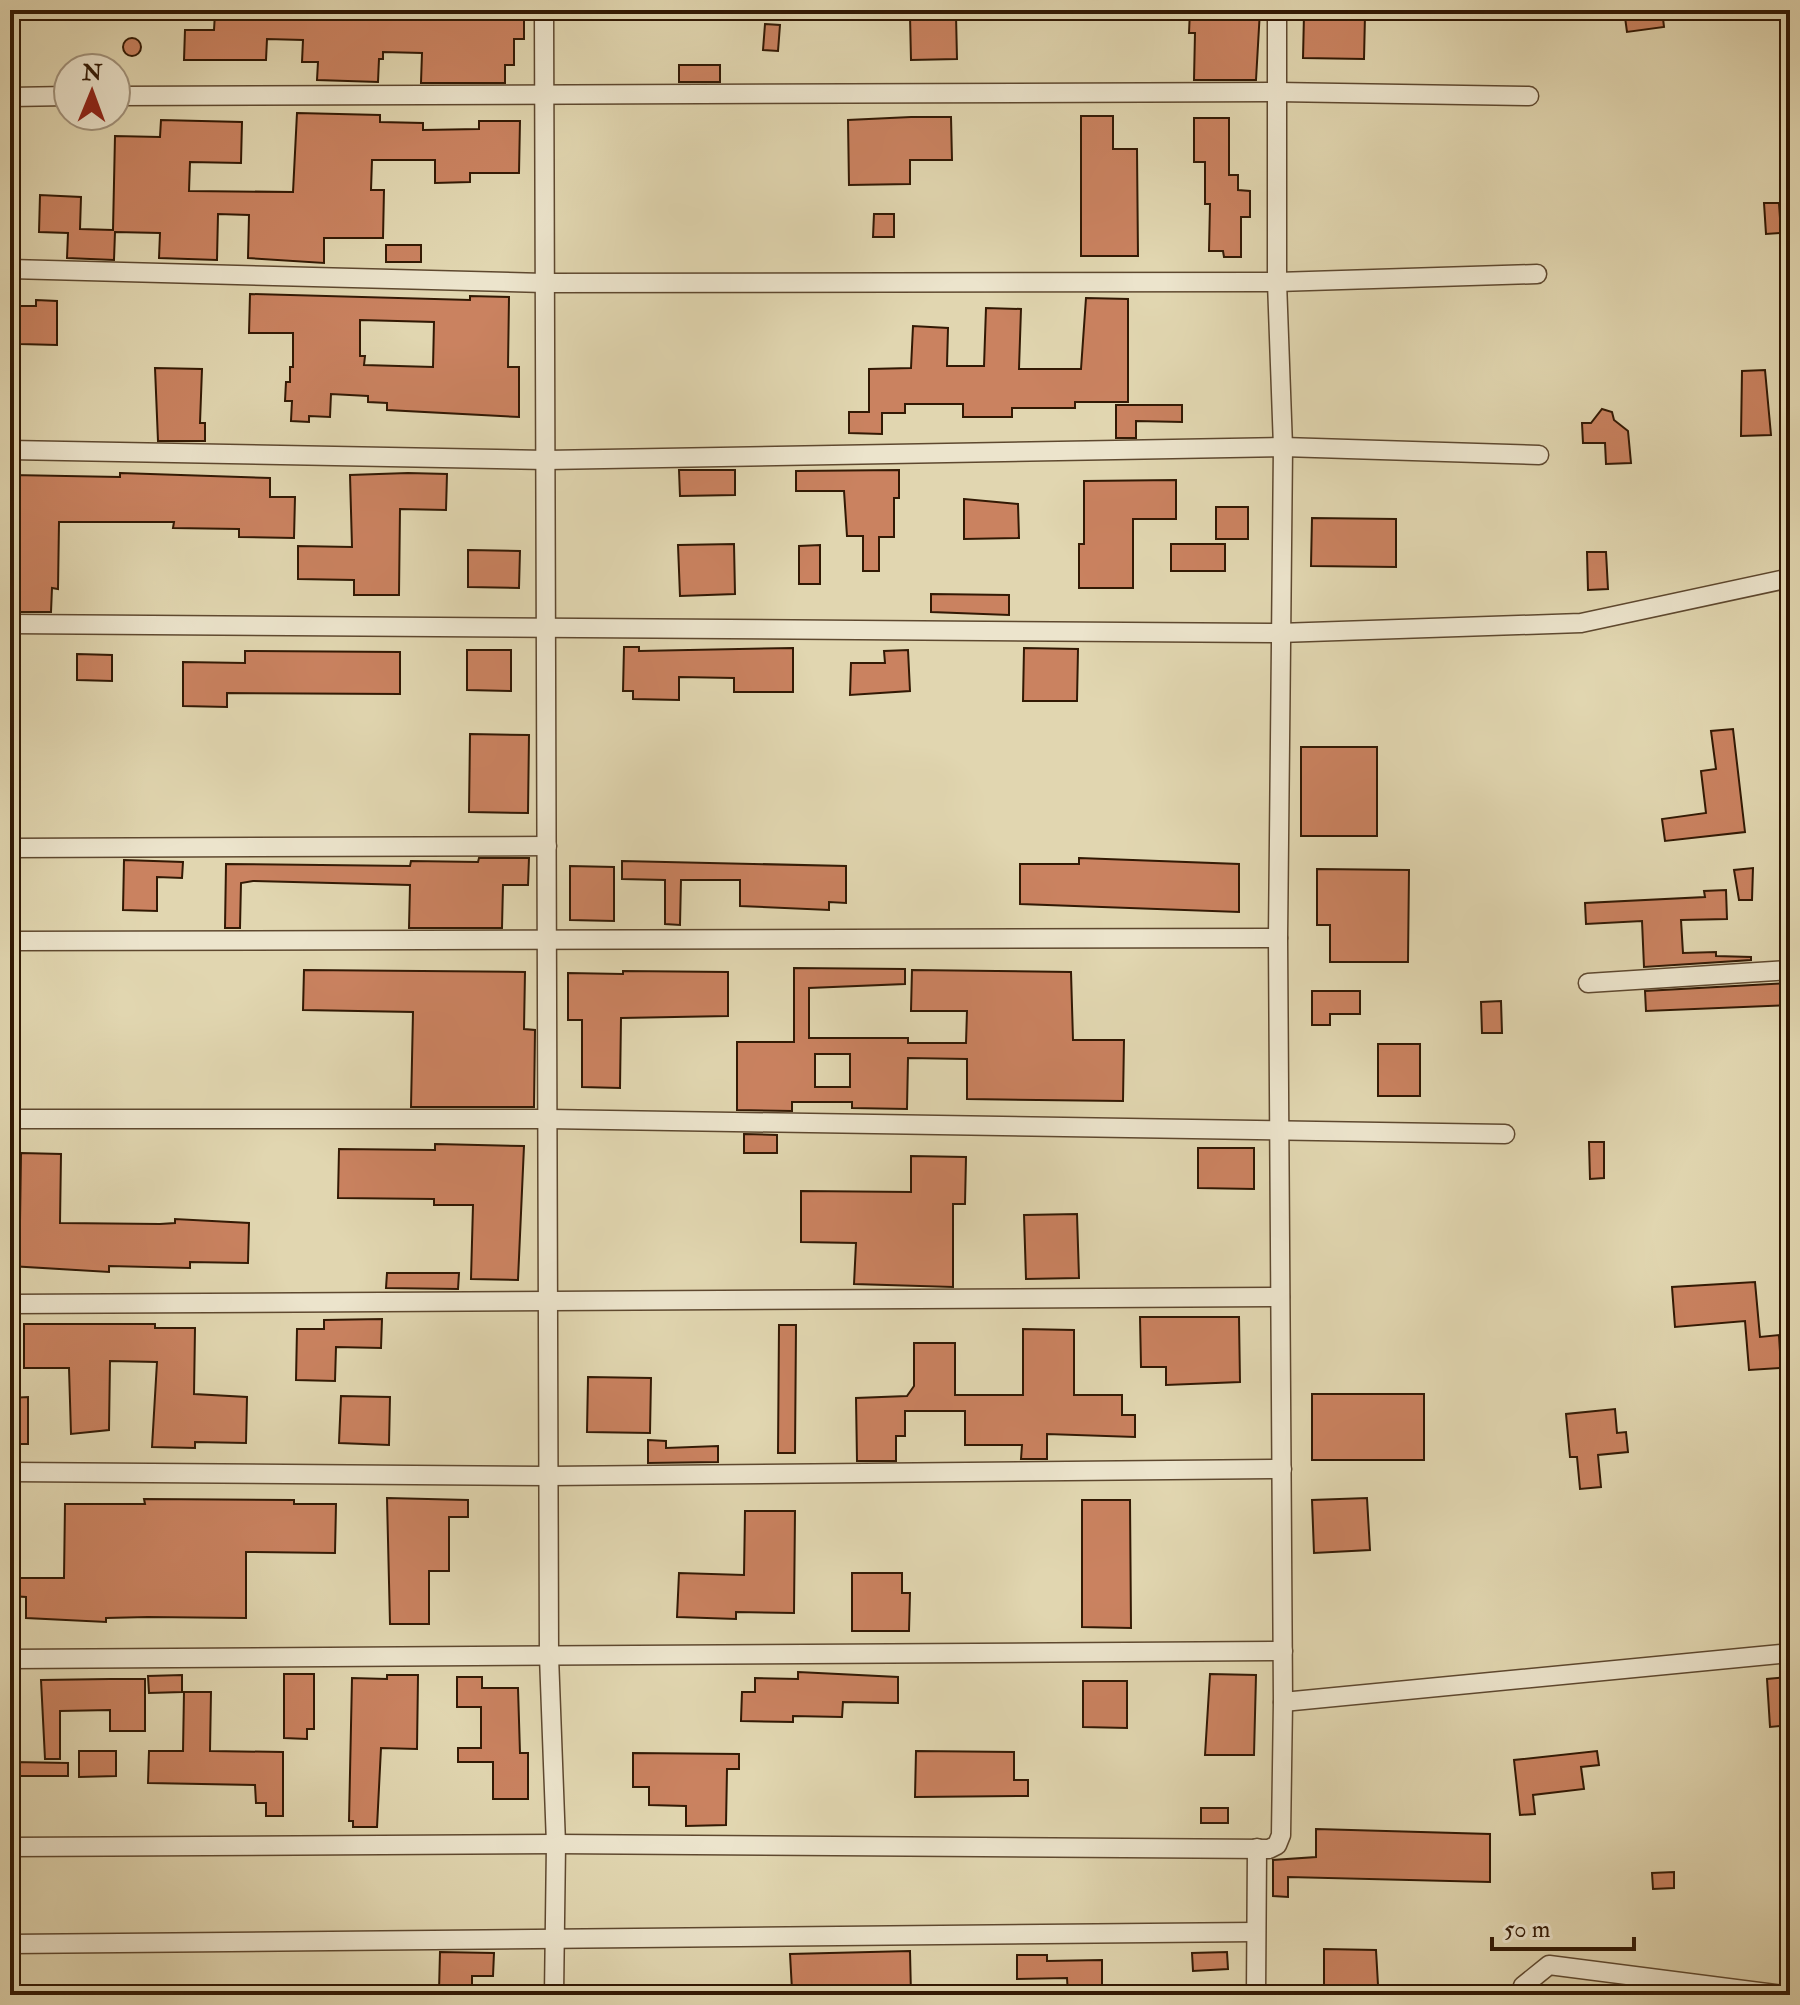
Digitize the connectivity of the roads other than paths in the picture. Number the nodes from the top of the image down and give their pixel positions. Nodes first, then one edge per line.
1 (544, 10) edge
2 (1277, 10) edge
3 (1277, 92) junction
4 (545, 94) junction
5 (52, 96) edge
6 (132, 96) edge
7 (1529, 96) dead end
8 (10, 97) edge
9 (10, 269) edge
10 (1537, 274) dead end
11 (1277, 282) junction
12 (544, 283) junction
13 (1283, 447) junction
14 (10, 450) edge
15 (1539, 455) dead end
16 (546, 460) junction
17 (1790, 578) edge
18 (10, 624) edge
19 (547, 626) junction
20 (1279, 633) junction
21 (547, 846) junction
22 (10, 848) edge
23 (1278, 938) junction
24 (547, 940) junction
25 (10, 941) edge
26 (1790, 970) edge
27 (1588, 983) dead end
28 (10, 1119) edge
29 (548, 1119) junction
30 (1279, 1129) junction
31 (1505, 1134) dead end
32 (1280, 1297) junction
33 (548, 1302) junction
34 (10, 1304) edge
35 (1282, 1469) junction
36 (10, 1472) edge
37 (548, 1476) junction
38 (1283, 1651) junction
39 (1790, 1653) edge
40 (549, 1656) junction
41 (10, 1659) edge
42 (1283, 1702) junction
43 (556, 1844) junction
44 (10, 1847) edge
45 (1257, 1848) junction
46 (1255, 1932) junction
47 (555, 1940) junction
48 (10, 1944) edge
49 (554, 1995) edge
50 (1256, 1995) edge
51 (1520, 1995) edge
52 (1783, 1995) edge

1 - 4 street
2 - 3 street
3 - 4 street
3 - 7 street
3 - 11 street
4 - 6 street
4 - 12 street
5 - 8 street
9 - 12 street
10 - 11 street
11 - 12 street
11 - 13 street
12 - 16 street
13 - 15 street
13 - 16 street
13 - 20 street
14 - 16 street
16 - 19 street
17 - 20 street
18 - 19 street
19 - 20 street
19 - 21 street
20 - 23 street
21 - 22 street
21 - 24 street
23 - 24 street
23 - 30 street
24 - 25 street
24 - 29 street
26 - 27 street
28 - 29 street
29 - 30 street
29 - 33 street
30 - 31 street
30 - 32 street
32 - 33 street
32 - 35 street
33 - 34 street
33 - 37 street
35 - 37 street
35 - 38 street
36 - 37 street
37 - 40 street
38 - 40 street
38 - 42 street
39 - 42 street
40 - 41 street
40 - 43 street
42 - 45 street
43 - 44 street
43 - 45 street
43 - 47 street
45 - 46 street
46 - 47 street
46 - 50 street
47 - 48 street
47 - 49 street
51 - 52 street

